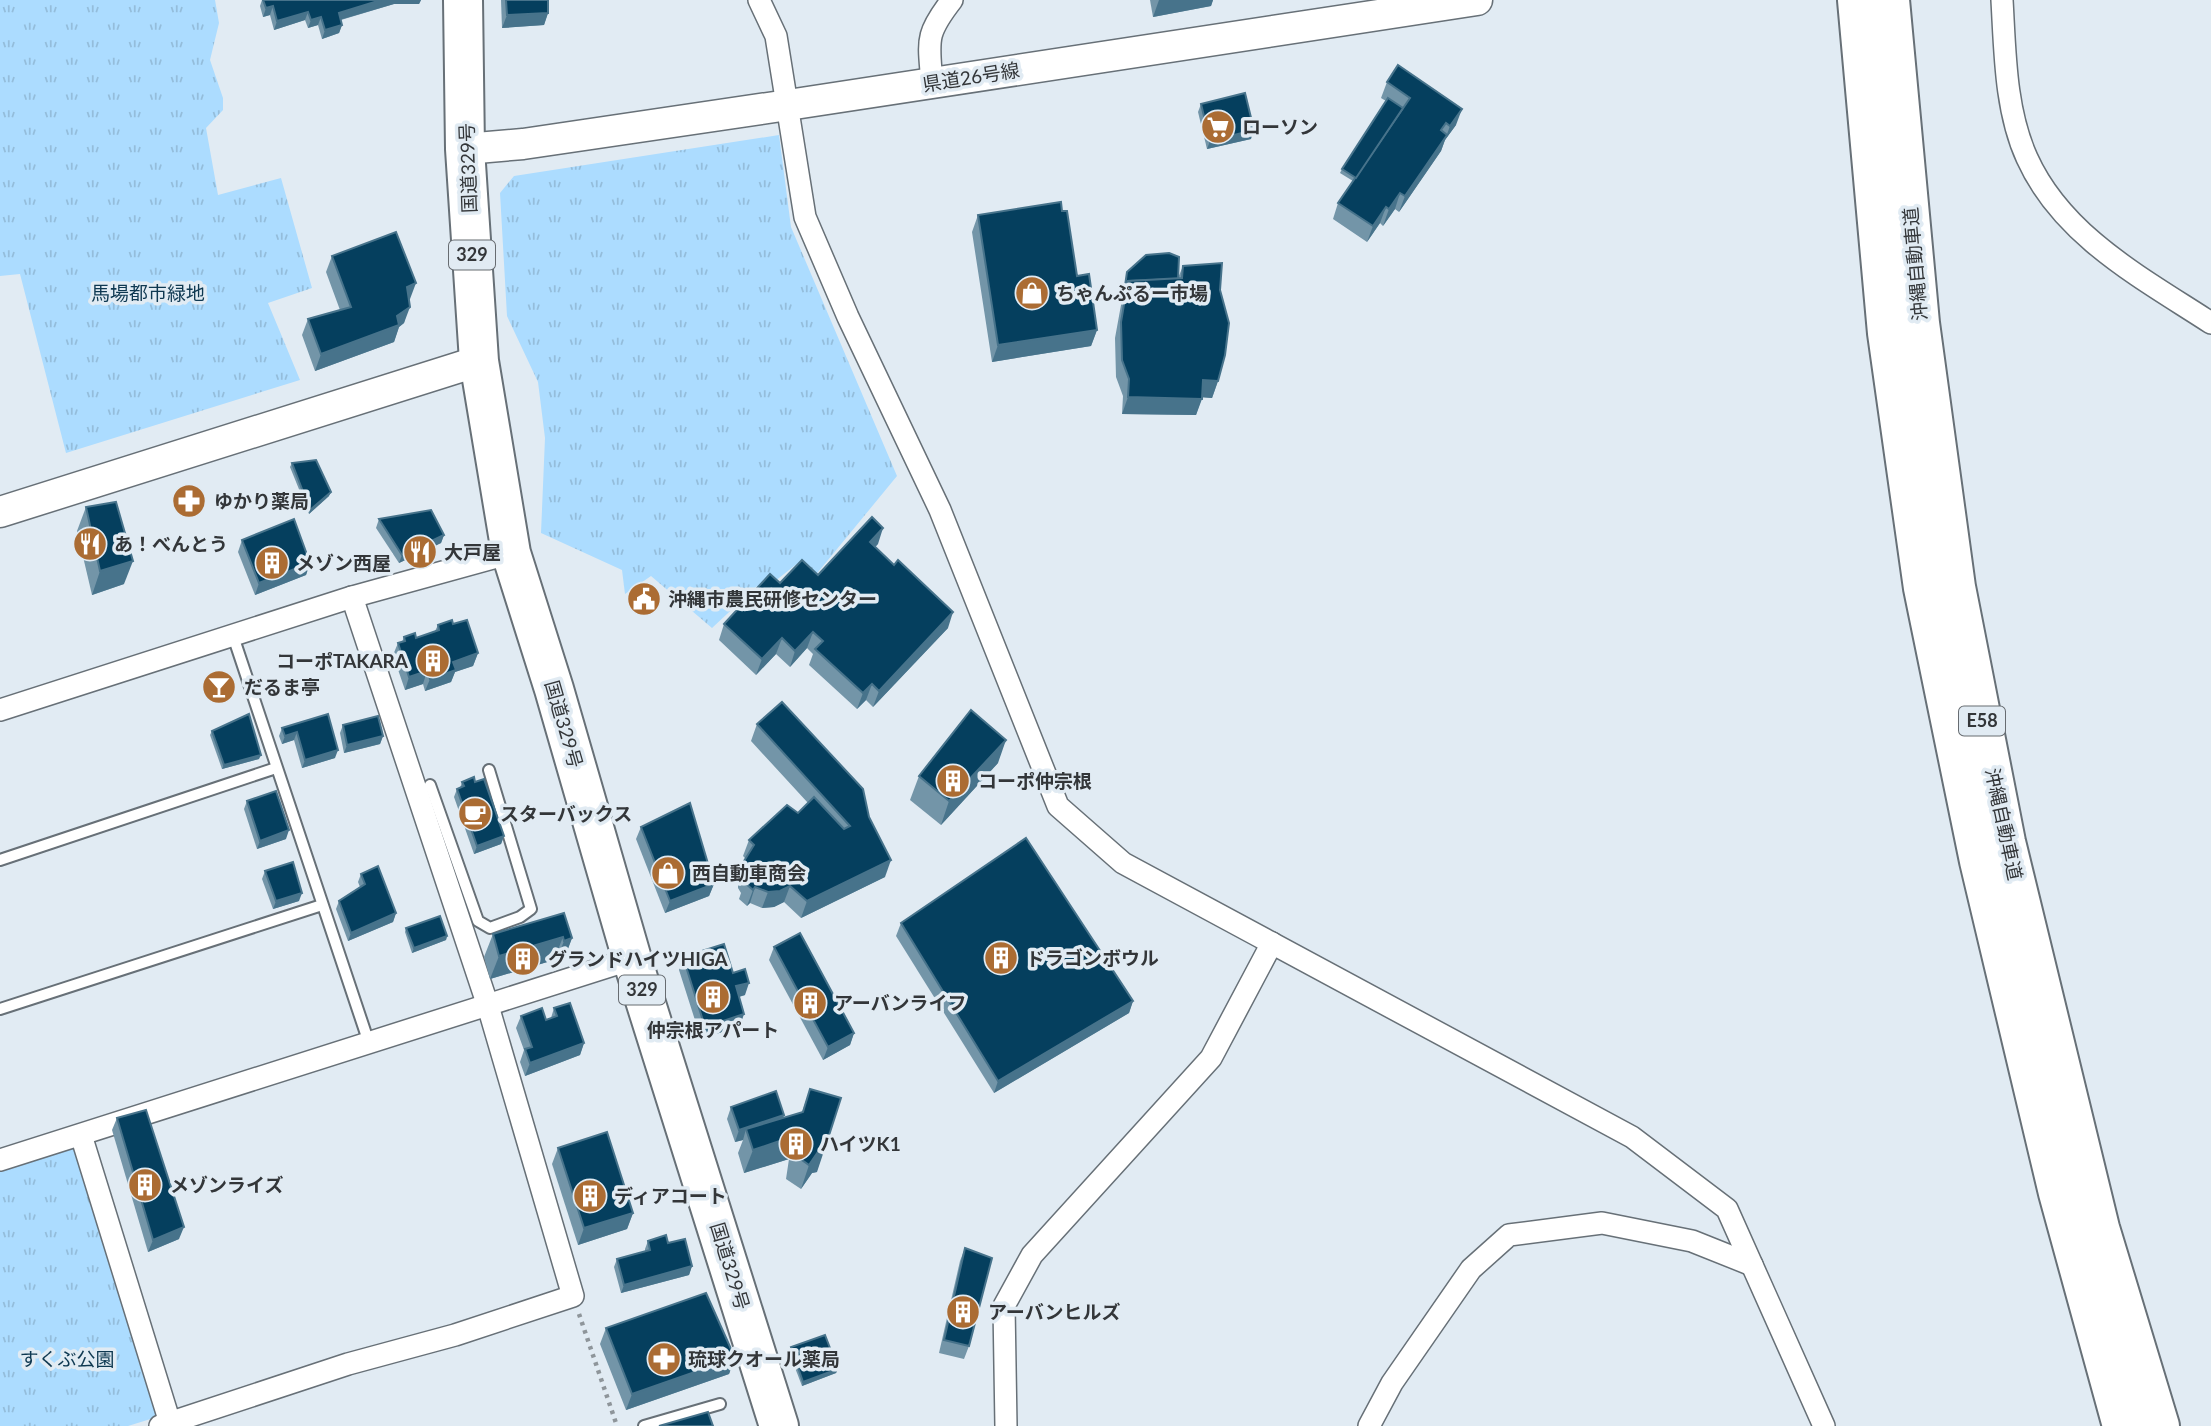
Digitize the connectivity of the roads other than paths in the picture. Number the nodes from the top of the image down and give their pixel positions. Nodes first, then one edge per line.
1 (463, 0) edge
2 (759, 0) edge
3 (952, 0) edge
4 (1477, 0) edge
5 (1857, 0) edge
6 (1890, 0) edge
7 (2002, 0) edge
8 (932, 84) junction
9 (788, 105) junction
10 (466, 149) junction
11 (2211, 323) edge
12 (479, 361) junction
13 (0, 512) edge
14 (511, 553) junction
15 (352, 597) junction
16 (233, 636) junction
17 (0, 710) edge
18 (276, 768) junction
19 (489, 770) dead end
20 (430, 785) dead end
21 (0, 860) edge
22 (323, 905) junction
23 (1272, 943) junction
24 (632, 959) junction
25 (488, 1006) junction
26 (0, 1009) edge
27 (369, 1043) junction
28 (81, 1135) junction
29 (0, 1160) edge
30 (2058, 1193) junction
31 (1752, 1265) junction
32 (720, 1404) dead end
33 (167, 1425) edge
34 (644, 1426) edge
35 (779, 1426) edge
36 (1006, 1426) edge
37 (1369, 1426) edge
38 (1824, 1426) edge
39 (2098, 1426) edge
40 (2122, 1426) edge
41 (2160, 1426) edge

1 - 10 highway, 国道329号 / 329
2 - 9 street
3 - 8 street
4 - 8 main road, 県道26号線
5 - 30 highway, 沖縄自動車道 / E58
6 - 41 highway, 沖縄自動車道 / E58
7 - 11 street
8 - 9 main road, 県道26号線
9 - 10 main road, 県道26号線
9 - 23 street
10 - 12 highway, 国道329号 / 329
12 - 13 main road
12 - 14 highway, 国道329号 / 329
14 - 15 street
14 - 24 highway, 国道329号 / 329
15 - 16 street
15 - 25 street
16 - 17 street
16 - 18 lane
18 - 21 lane
18 - 22 lane
19 - 20 lane
22 - 26 lane
22 - 27 lane
23 - 31 street
23 - 36 street
24 - 25 street
24 - 35 highway, 国道329号 / 329
25 - 27 street
25 - 33 street
27 - 28 street
28 - 29 street
28 - 33 street
30 - 39 highway
30 - 40 highway, 沖縄自動車道 / E58
31 - 37 street
31 - 38 street
32 - 34 lane

